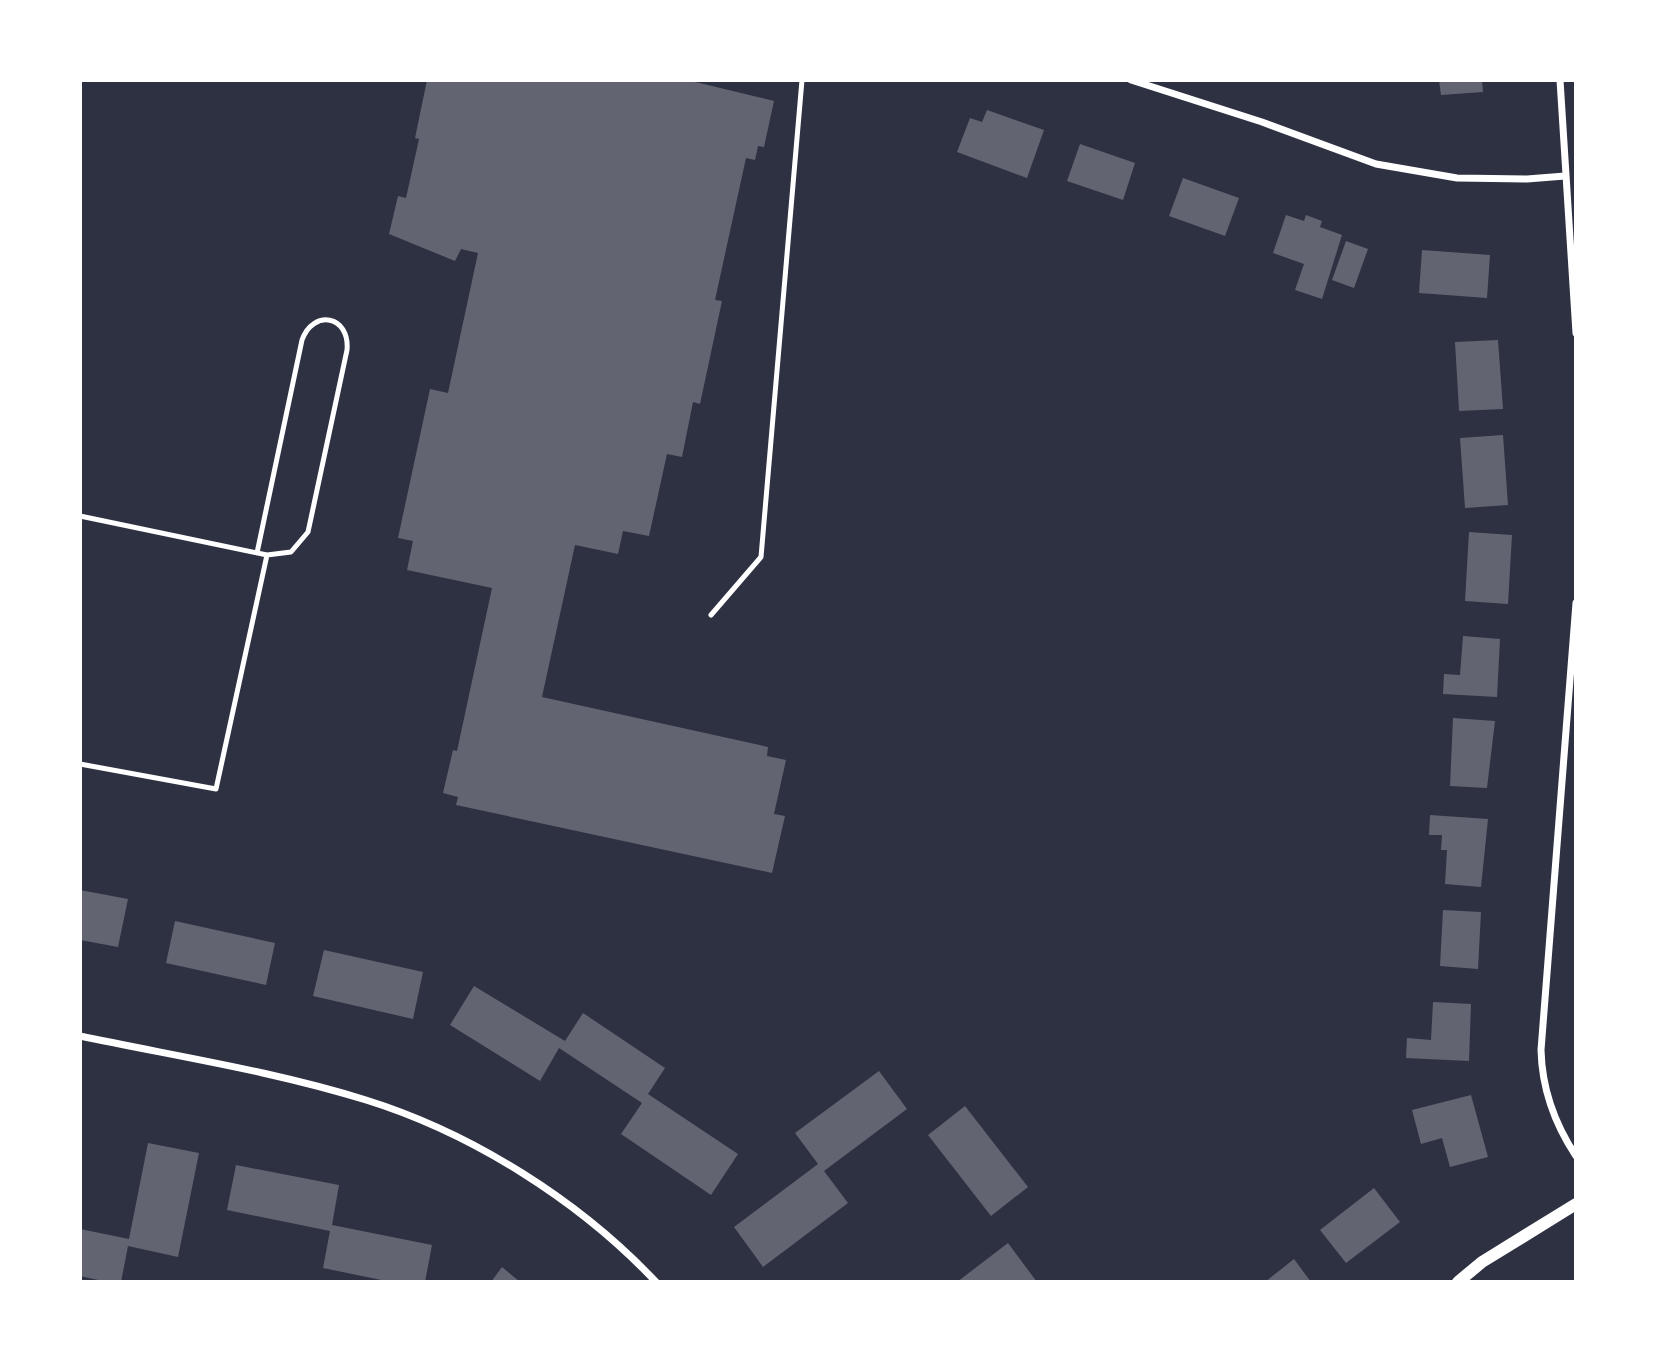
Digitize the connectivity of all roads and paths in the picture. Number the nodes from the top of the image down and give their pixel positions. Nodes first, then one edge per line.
1 (802, 80) edge
2 (1130, 80) edge
3 (1560, 80) edge
4 (1565, 176) junction
5 (1576, 333) edge
6 (80, 516) edge
7 (257, 552) junction
8 (267, 555) junction
9 (1576, 603) edge
10 (711, 615) dead end
11 (80, 764) edge
12 (80, 1036) edge
13 (1576, 1156) edge
14 (1576, 1204) edge
15 (656, 1282) edge
16 (1458, 1282) edge

1 - 10 lane
2 - 4 street
3 - 4 street
4 - 5 street
6 - 7 lane
7 - 8 lane
7 - 8 lane
8 - 11 lane
9 - 13 street
12 - 15 street
14 - 16 street

